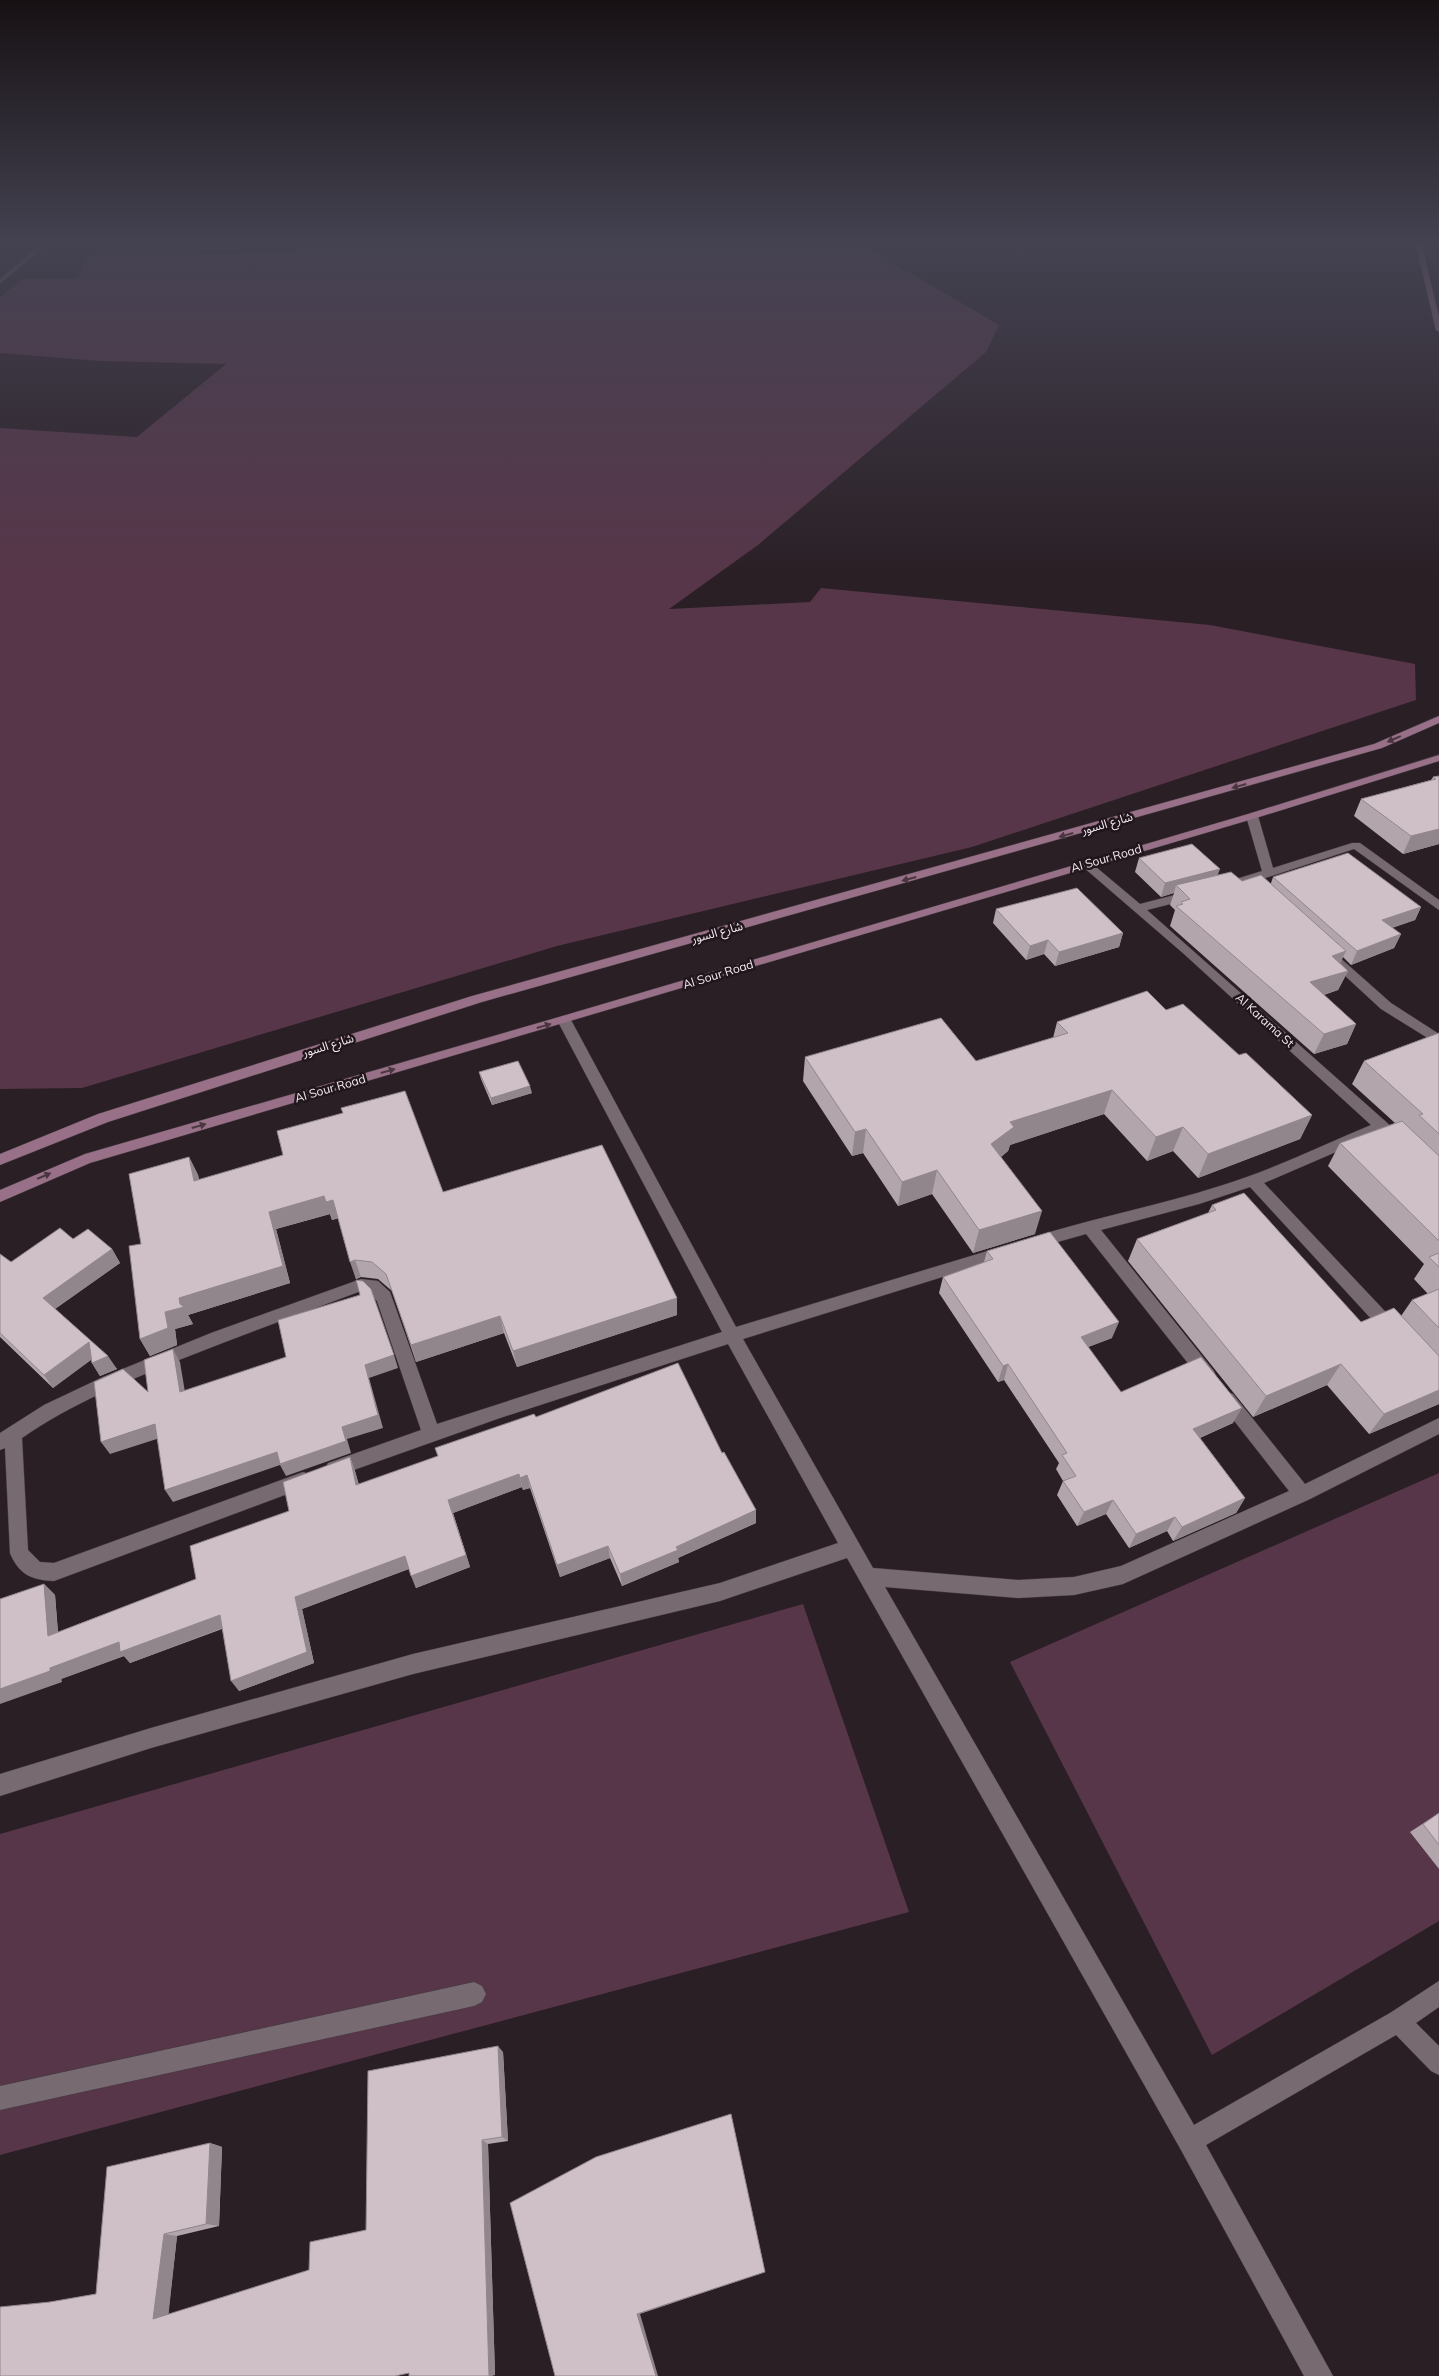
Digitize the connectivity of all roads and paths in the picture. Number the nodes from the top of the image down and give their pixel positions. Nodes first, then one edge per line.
1 (1437, 719) edge
2 (1439, 758) edge
3 (1252, 816) junction
4 (1086, 864) junction
5 (1268, 871) junction
6 (1229, 885) edge
7 (1202, 892) edge
8 (1439, 906) edge
9 (1138, 908) junction
10 (1328, 953) edge
11 (564, 1020) junction
12 (1439, 1040) edge
13 (1382, 1126) junction
14 (1396, 1140) edge
15 (0, 1160) edge
16 (1253, 1181) junction
17 (0, 1196) edge
18 (1088, 1226) junction
19 (732, 1334) junction
20 (1406, 1345) edge
21 (1439, 1426) edge
22 (431, 1433) junction
23 (7, 1438) edge
24 (1302, 1494) junction
25 (851, 1548) junction
26 (868, 1576) junction
27 (0, 1785) edge
28 (474, 1994) dead end
29 (1439, 1994) edge
30 (1398, 2021) junction
31 (1439, 2063) edge
32 (0, 2098) edge
33 (1190, 2141) junction
34 (1318, 2376) edge

1 -> 15 main road, شارع السور
2 - 3 main road, Al Sour Road
3 - 4 main road, Al Sour Road
3 - 5 street
4 - 9 street, Al Karama St
4 - 11 main road, Al Sour Road
5 - 6 street
5 - 8 street
7 - 9 street
9 - 13 street, Al Karama St
10 - 12 street
17 -> 11 main road, Al Sour Road
11 - 19 street
13 - 14 street, Al Karama St
13 - 16 street
16 - 18 street
16 - 20 street
18 - 19 street
18 - 24 street
19 - 22 street
19 - 25 street
21 - 24 street
22 - 23 street
22 - 23 street
24 - 26 street
25 - 26 street
25 - 27 street
26 - 33 street
28 - 32 street
29 - 30 street
30 - 31 street
30 - 33 street
33 - 34 street

